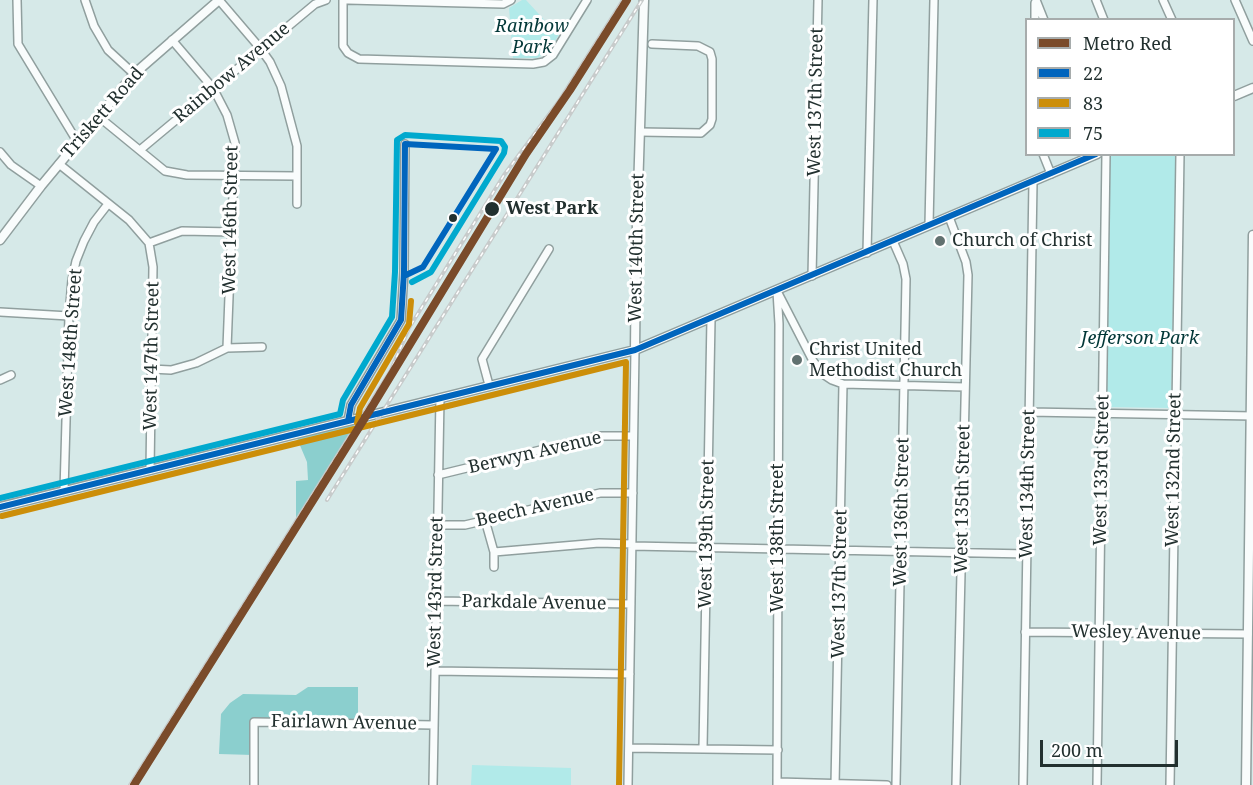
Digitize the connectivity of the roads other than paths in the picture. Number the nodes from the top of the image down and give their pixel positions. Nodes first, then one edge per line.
1 (17, 0) edge
2 (85, 0) edge
3 (219, 0) edge
4 (326, 0) edge
5 (343, 0) edge
6 (348, 0) edge
7 (511, 0) edge
8 (587, 0) edge
9 (644, 0) edge
10 (818, 0) edge
11 (873, 0) edge
12 (934, 0) edge
13 (1036, 0) edge
14 (1096, 0) edge
15 (1163, 0) edge
16 (1235, 0) edge
17 (1035, 18) edge
18 (1043, 18) edge
19 (1103, 18) edge
20 (1171, 18) edge
21 (172, 40) junction
22 (1253, 41) edge
23 (652, 44) dead end
24 (260, 48) junction
25 (134, 74) junction
26 (213, 88) junction
27 (1253, 88) edge
28 (1235, 95) edge
29 (99, 117) junction
30 (640, 132) junction
31 (78, 143) junction
32 (405, 144) dead end
33 (140, 150) junction
34 (0, 152) edge
35 (1044, 156) edge
36 (1092, 156) edge
37 (1106, 156) edge
38 (1180, 156) edge
39 (59, 164) junction
40 (1051, 174) junction
41 (234, 175) junction
42 (297, 176) junction
43 (1033, 182) junction
44 (41, 186) junction
45 (108, 204) junction
46 (297, 204) dead end
47 (949, 217) junction
48 (929, 225) junction
49 (233, 232) junction
50 (1253, 235) edge
51 (0, 240) edge
52 (892, 241) junction
53 (149, 243) junction
54 (549, 249) dead end
55 (867, 253) junction
56 (812, 276) junction
57 (777, 291) junction
58 (0, 312) edge
59 (69, 316) junction
60 (711, 319) junction
61 (262, 347) dead end
62 (227, 348) junction
63 (635, 350) junction
64 (152, 369) junction
65 (11, 375) dead end
66 (0, 380) edge
67 (843, 384) junction
68 (489, 385) junction
69 (904, 385) junction
70 (965, 387) junction
71 (440, 398) junction
72 (1029, 412) junction
73 (1102, 412) junction
74 (1175, 414) junction
75 (1252, 416) edge
76 (348, 422) junction
77 (633, 436) junction
78 (150, 470) junction
79 (438, 475) junction
80 (64, 491) junction
81 (633, 493) junction
82 (0, 507) edge
83 (485, 520) junction
84 (437, 525) junction
85 (632, 545) junction
86 (707, 547) junction
87 (778, 548) junction
88 (840, 549) junction
89 (901, 550) junction
90 (962, 551) junction
91 (494, 552) junction
92 (1028, 554) junction
93 (494, 567) dead end
94 (1251, 577) edge
95 (436, 601) junction
96 (631, 604) junction
97 (1025, 632) junction
98 (1099, 632) junction
99 (1172, 633) junction
100 (1248, 634) junction
101 (435, 671) junction
102 (630, 674) junction
103 (434, 725) junction
104 (629, 748) junction
105 (703, 748) junction
106 (778, 750) junction
107 (778, 783) edge
108 (835, 784) edge
109 (255, 785) edge
110 (433, 785) edge
111 (628, 785) edge
112 (887, 785) edge
113 (897, 785) edge
114 (956, 785) edge
115 (1023, 785) edge
116 (1097, 785) edge
117 (1170, 785) edge
118 (1246, 785) edge

1 - 31 street
2 - 25 street
3 - 21 main road, Triskett Road
3 - 24 street
4 - 24 street, Rainbow Avenue
5 - 8 street
6 - 7 street
9 - 30 main road, West 140th Street
10 - 56 street, West 137th Street
11 - 55 street
12 - 48 street
13 - 17 street
13 - 18 street
14 - 19 street
15 - 20 street
16 - 22 street
21 - 25 main road, Triskett Road
21 - 26 street, West 146th Street
23 - 30 street
24 - 26 street, Rainbow Avenue
24 - 42 street
25 - 29 main road, Triskett Road
26 - 33 street, Rainbow Avenue
26 - 41 street, West 146th Street
27 - 28 main road
29 - 31 main road, Triskett Road
29 - 33 street
30 - 63 main road, West 140th Street
31 - 39 main road, Triskett Road
32 - 76 street
33 - 41 street
34 - 44 street
35 - 40 street
36 - 40 main road
37 - 73 street, West 133rd Street
38 - 74 street, West 132nd Street
39 - 44 main road, Triskett Road
39 - 45 street
40 - 43 main road
41 - 42 street
41 - 49 street, West 146th Street
42 - 46 street
43 - 47 main road
43 - 72 street, West 134th Street
44 - 51 main road, Triskett Road
45 - 53 street
45 - 59 street, West 148th Street
47 - 48 main road
47 - 70 street, West 135th Street
48 - 52 main road
49 - 53 street
49 - 62 street, West 146th Street
50 - 75 main road
52 - 55 main road
52 - 69 street, West 136th Street
53 - 64 street, West 147th Street
54 - 68 street
55 - 56 main road
56 - 57 main road
57 - 60 main road
57 - 67 street
57 - 87 street, West 138th Street
58 - 59 street
59 - 80 street, West 148th Street
60 - 63 main road
60 - 86 street, West 139th Street
61 - 62 street
62 - 64 street
63 - 68 main road
63 - 77 street, West 140th Street
64 - 78 street, West 147th Street
65 - 66 street
67 - 69 street
67 - 88 street, West 137th Street
68 - 71 main road
69 - 70 street
69 - 89 street, West 136th Street
70 - 90 street, West 135th Street
71 - 76 main road
71 - 79 street, West 143rd Street
72 - 73 street
72 - 92 street, West 134th Street
73 - 74 street
73 - 98 street, West 133rd Street
74 - 75 street
74 - 99 street, West 132nd Street
75 - 94 main road
76 - 78 main road
77 - 79 street, Berwyn Avenue
77 - 81 street, West 140th Street
78 - 80 main road
79 - 84 street, West 143rd Street
80 - 82 main road
81 - 83 street, Beech Avenue
81 - 85 street, West 140th Street
83 - 84 street, Beech Avenue
83 - 91 street
84 - 95 street, West 143rd Street
85 - 86 street
85 - 91 street
85 - 96 street, West 140th Street
86 - 87 street
86 - 105 street, West 139th Street
87 - 88 street
87 - 106 street, West 138th Street
88 - 89 street
88 - 108 street, West 137th Street
89 - 90 street
89 - 113 street, West 136th Street
90 - 92 street
90 - 114 street, West 135th Street
91 - 93 street
92 - 97 street, West 134th Street
94 - 100 main road
95 - 96 street, Parkdale Avenue
95 - 101 street, West 143rd Street
96 - 102 street, West 140th Street
97 - 98 street, Wesley Avenue
97 - 115 street, West 134th Street
98 - 99 street, Wesley Avenue
98 - 116 street, West 133rd Street
99 - 100 street, Wesley Avenue
99 - 117 street, West 132nd Street
100 - 118 main road
101 - 102 street
101 - 103 street, West 143rd Street
102 - 104 street, West 140th Street
103 - 109 street, Fairlawn Avenue
103 - 110 street, West 143rd Street
104 - 105 street
104 - 111 street, West 140th Street
105 - 106 street
106 - 107 street, West 138th Street
107 - 108 street
108 - 112 street

